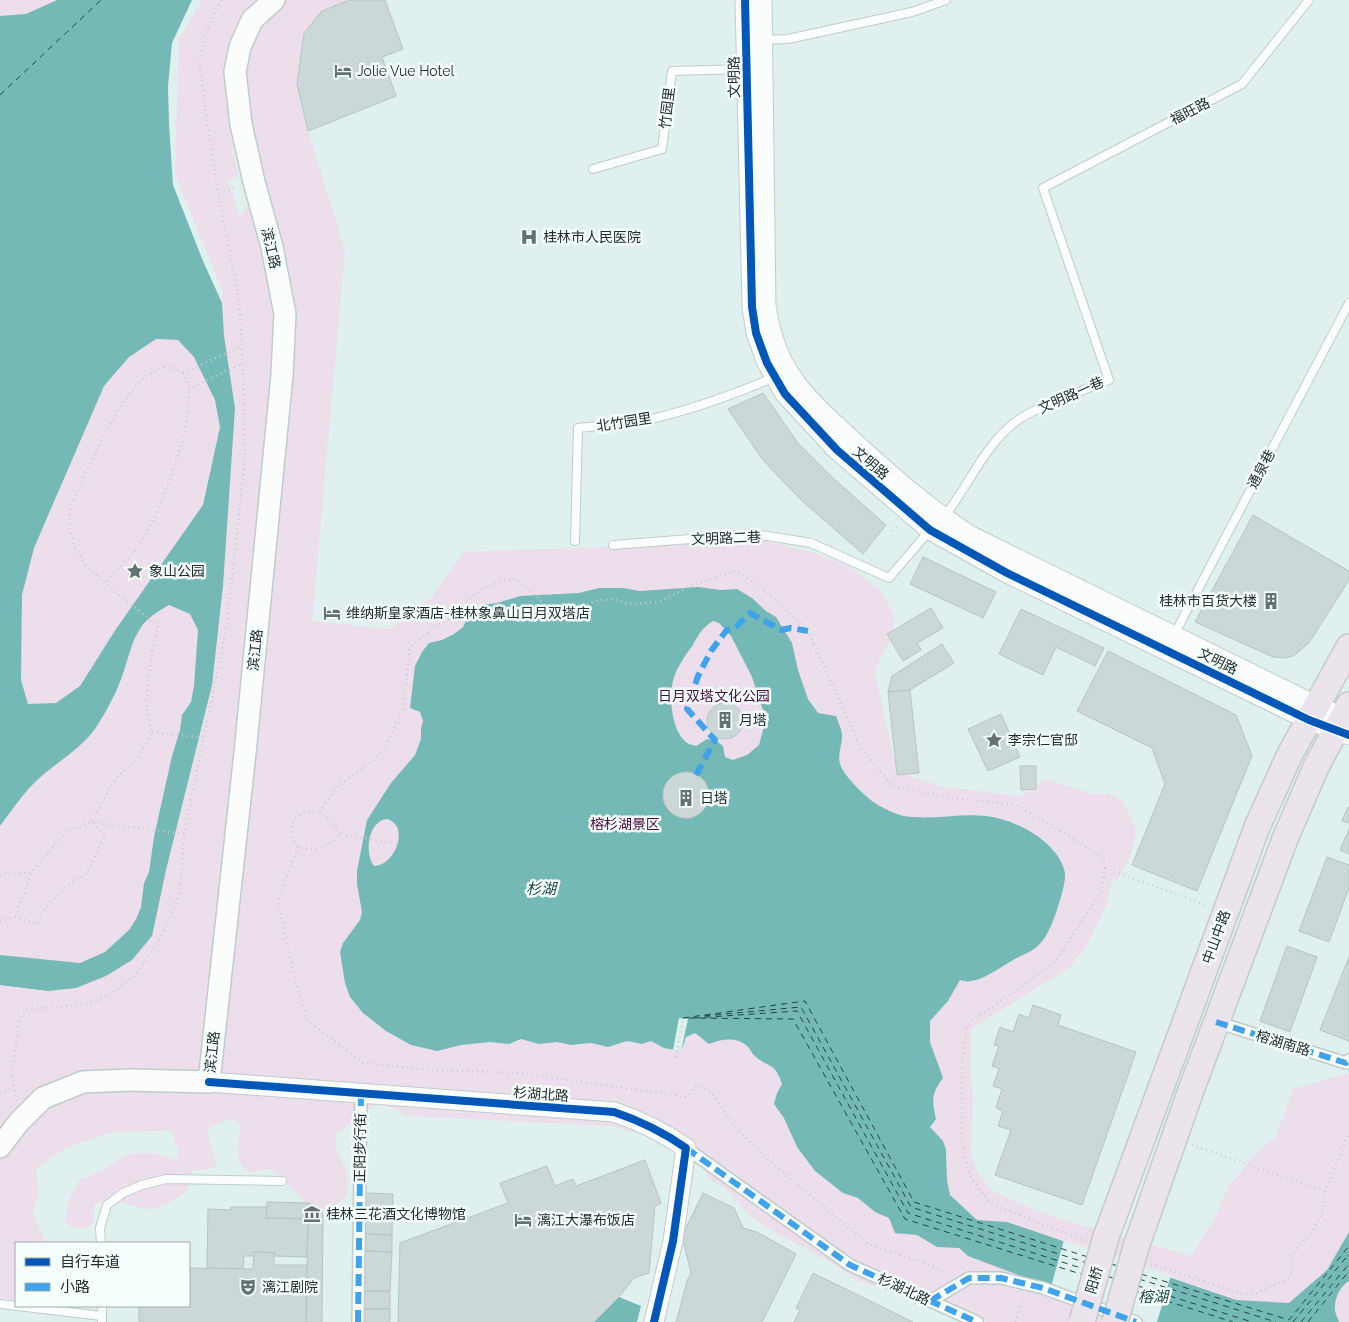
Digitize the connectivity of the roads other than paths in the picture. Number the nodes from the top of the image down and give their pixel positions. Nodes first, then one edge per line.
1 (274, 0) edge
2 (745, 0) edge
3 (762, 0) edge
4 (946, 0) edge
5 (1309, 0) edge
6 (762, 40) junction
7 (746, 69) junction
8 (593, 169) dead end
9 (1043, 188) joint
10 (1349, 303) edge
11 (775, 377) junction
12 (936, 524) junction
13 (575, 541) dead end
14 (613, 545) dead end
15 (1174, 635) junction
16 (1349, 647) edge
17 (1313, 713) junction
18 (1345, 722) edge
19 (1216, 1022) junction
20 (1349, 1060) edge
21 (209, 1082) junction
22 (361, 1094) junction
23 (0, 1147) edge
24 (686, 1148) junction
25 (282, 1181) dead end
26 (1097, 1240) joint
27 (101, 1242) edge
28 (930, 1301) junction
29 (0, 1304) edge
30 (15, 1306) edge
31 (20, 1307) edge
32 (102, 1319) edge
33 (358, 1322) edge
34 (654, 1322) edge
35 (977, 1322) edge
36 (1082, 1322) edge
37 (1115, 1322) edge
38 (1136, 1322) edge

1 - 21 main road, 滨江路
2 - 7 street, 文明路
3 - 6 street, 文明路
4 - 6 lane
5 - 9 lane, 福旺路
6 - 12 street, 文明路
7 - 8 lane, 竹园里
7 - 11 street, 文明路
9 - 12 lane, 文明路一巷
10 - 15 lane, 通泉巷
11 - 12 street, 文明路
11 - 13 lane, 北竹园里
12 - 14 lane, 文明路二巷
12 - 15 street, 文明路
12 - 17 street, 文明路
15 - 17 street, 文明路
16 - 17 highway, 中山中路
17 - 18 street
17 - 26 highway, 中山中路
18 - 19 highway
19 - 20 street, 榕湖南路
19 - 37 highway, bridge
21 - 22 street, 杉湖北路
21 - 23 main road, 滨江路
22 - 24 street, 杉湖北路
22 - 33 street, 正阳步行街
24 - 28 street, 杉湖北路
24 - 34 street
25 - 27 lane
26 - 36 highway, 阳桥, bridge
28 - 35 street, 杉湖北路
28 - 38 street
29 - 30 lane
31 - 32 lane

